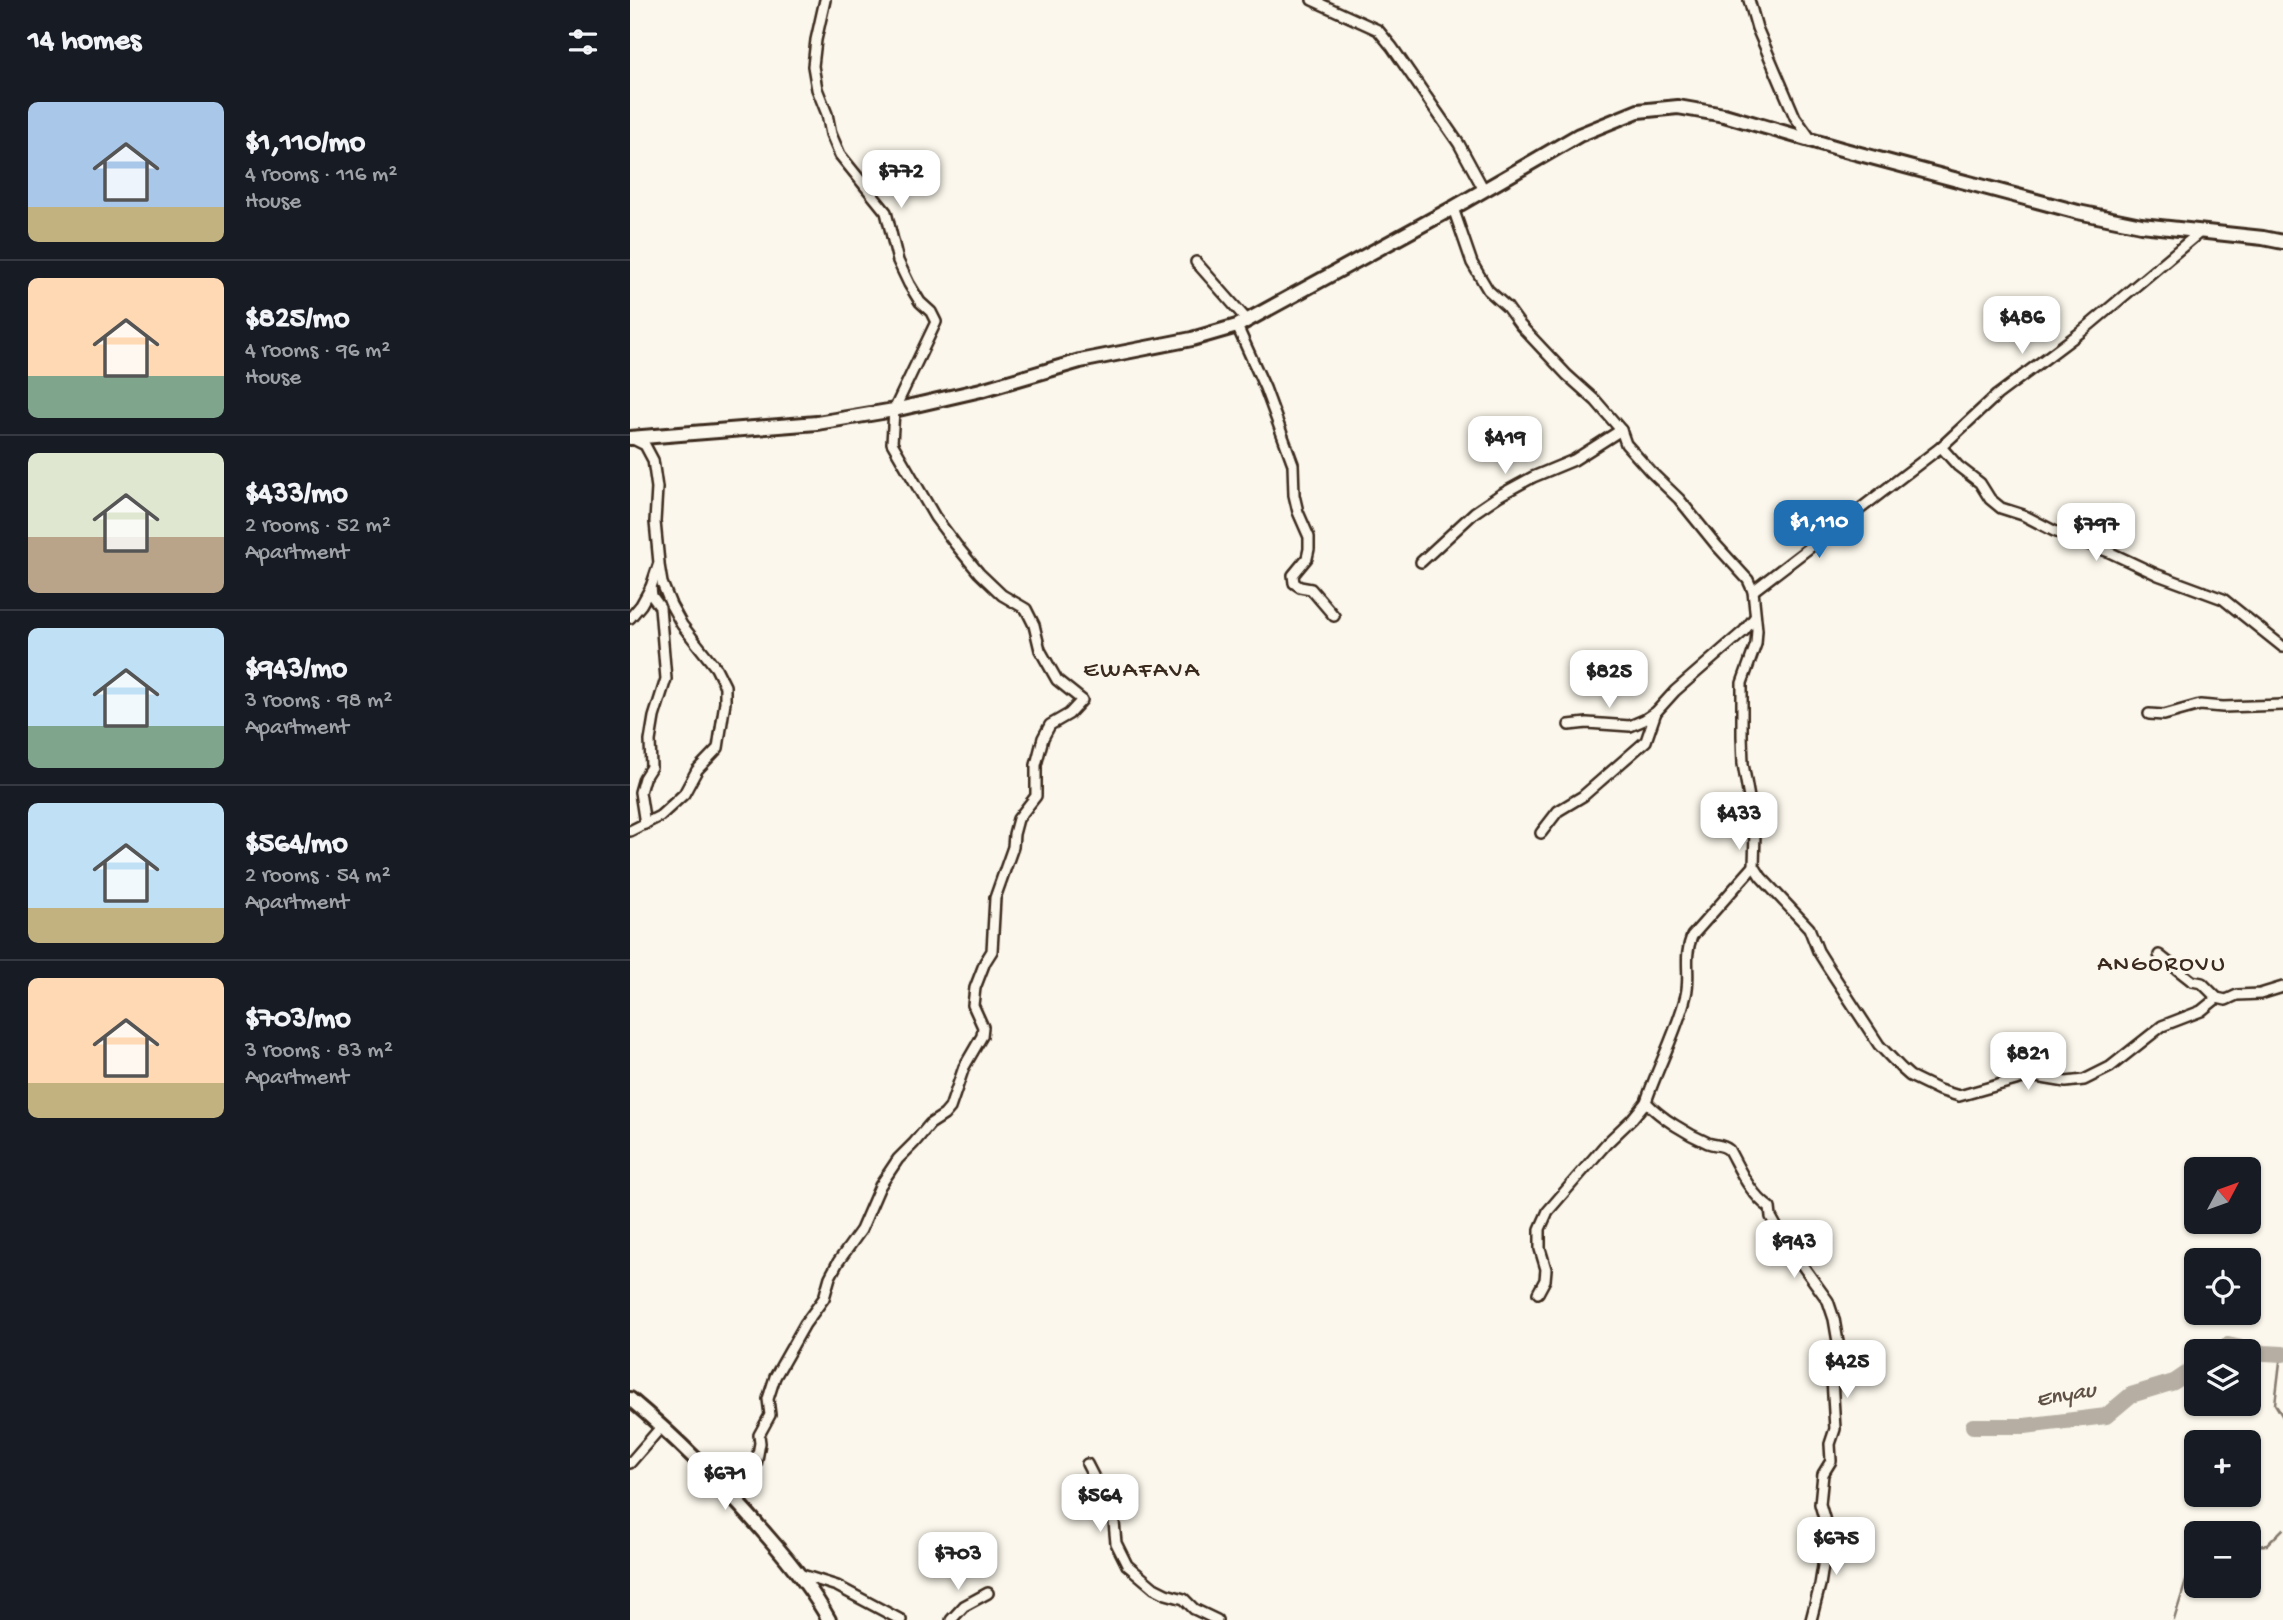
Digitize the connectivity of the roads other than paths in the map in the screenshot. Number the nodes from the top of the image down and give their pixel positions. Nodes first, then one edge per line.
1 (815, 0) edge
2 (1312, 0) edge
3 (1749, 0) edge
4 (824, 3) edge
5 (1810, 138) junction
6 (1484, 190) junction
7 (1453, 208) junction
8 (2200, 232) junction
9 (2283, 242) edge
10 (1196, 262) dead end
11 (1242, 323) junction
12 (894, 410) junction
13 (1621, 430) junction
14 (631, 438) edge
15 (1941, 447) junction
16 (1421, 562) dead end
17 (659, 563) junction
18 (651, 587) junction
19 (1753, 591) junction
20 (1334, 616) dead end
21 (1755, 617) junction
22 (630, 618) edge
23 (2283, 647) edge
24 (2283, 705) edge
25 (1656, 712) junction
26 (2149, 713) dead end
27 (1569, 725) dead end
28 (645, 824) junction
29 (630, 831) edge
30 (1541, 833) dead end
31 (1754, 866) junction
32 (2159, 956) dead end
33 (2283, 987) edge
34 (2217, 998) junction
35 (1646, 1102) junction
36 (1538, 1293) dead end
37 (630, 1399) edge
38 (662, 1426) junction
39 (630, 1463) edge
40 (1087, 1464) dead end
41 (740, 1503) junction
42 (802, 1575) junction
43 (988, 1593) dead end
44 (829, 1620) edge
45 (901, 1620) edge
46 (951, 1620) edge
47 (1217, 1620) edge
48 (1811, 1620) edge

1 - 4 street
2 - 6 street
3 - 5 street
4 - 12 street
5 - 6 street
5 - 8 street
6 - 7 street
7 - 11 street
7 - 13 street
8 - 9 street
8 - 15 street
10 - 11 street
11 - 12 street
11 - 20 street
12 - 14 street
12 - 41 street
13 - 16 street
13 - 19 street
14 - 17 street
15 - 19 street
15 - 23 street
17 - 18 street
17 - 28 street
18 - 22 street
18 - 28 street
19 - 21 street
21 - 25 street
21 - 31 street
24 - 26 street
25 - 27 street
25 - 30 street
28 - 29 street
31 - 34 street
31 - 35 street
32 - 34 street
33 - 34 street
35 - 36 street
35 - 48 street
37 - 38 street
38 - 39 street
38 - 41 street
40 - 47 street
41 - 42 street
42 - 44 street
42 - 45 street
43 - 46 street

